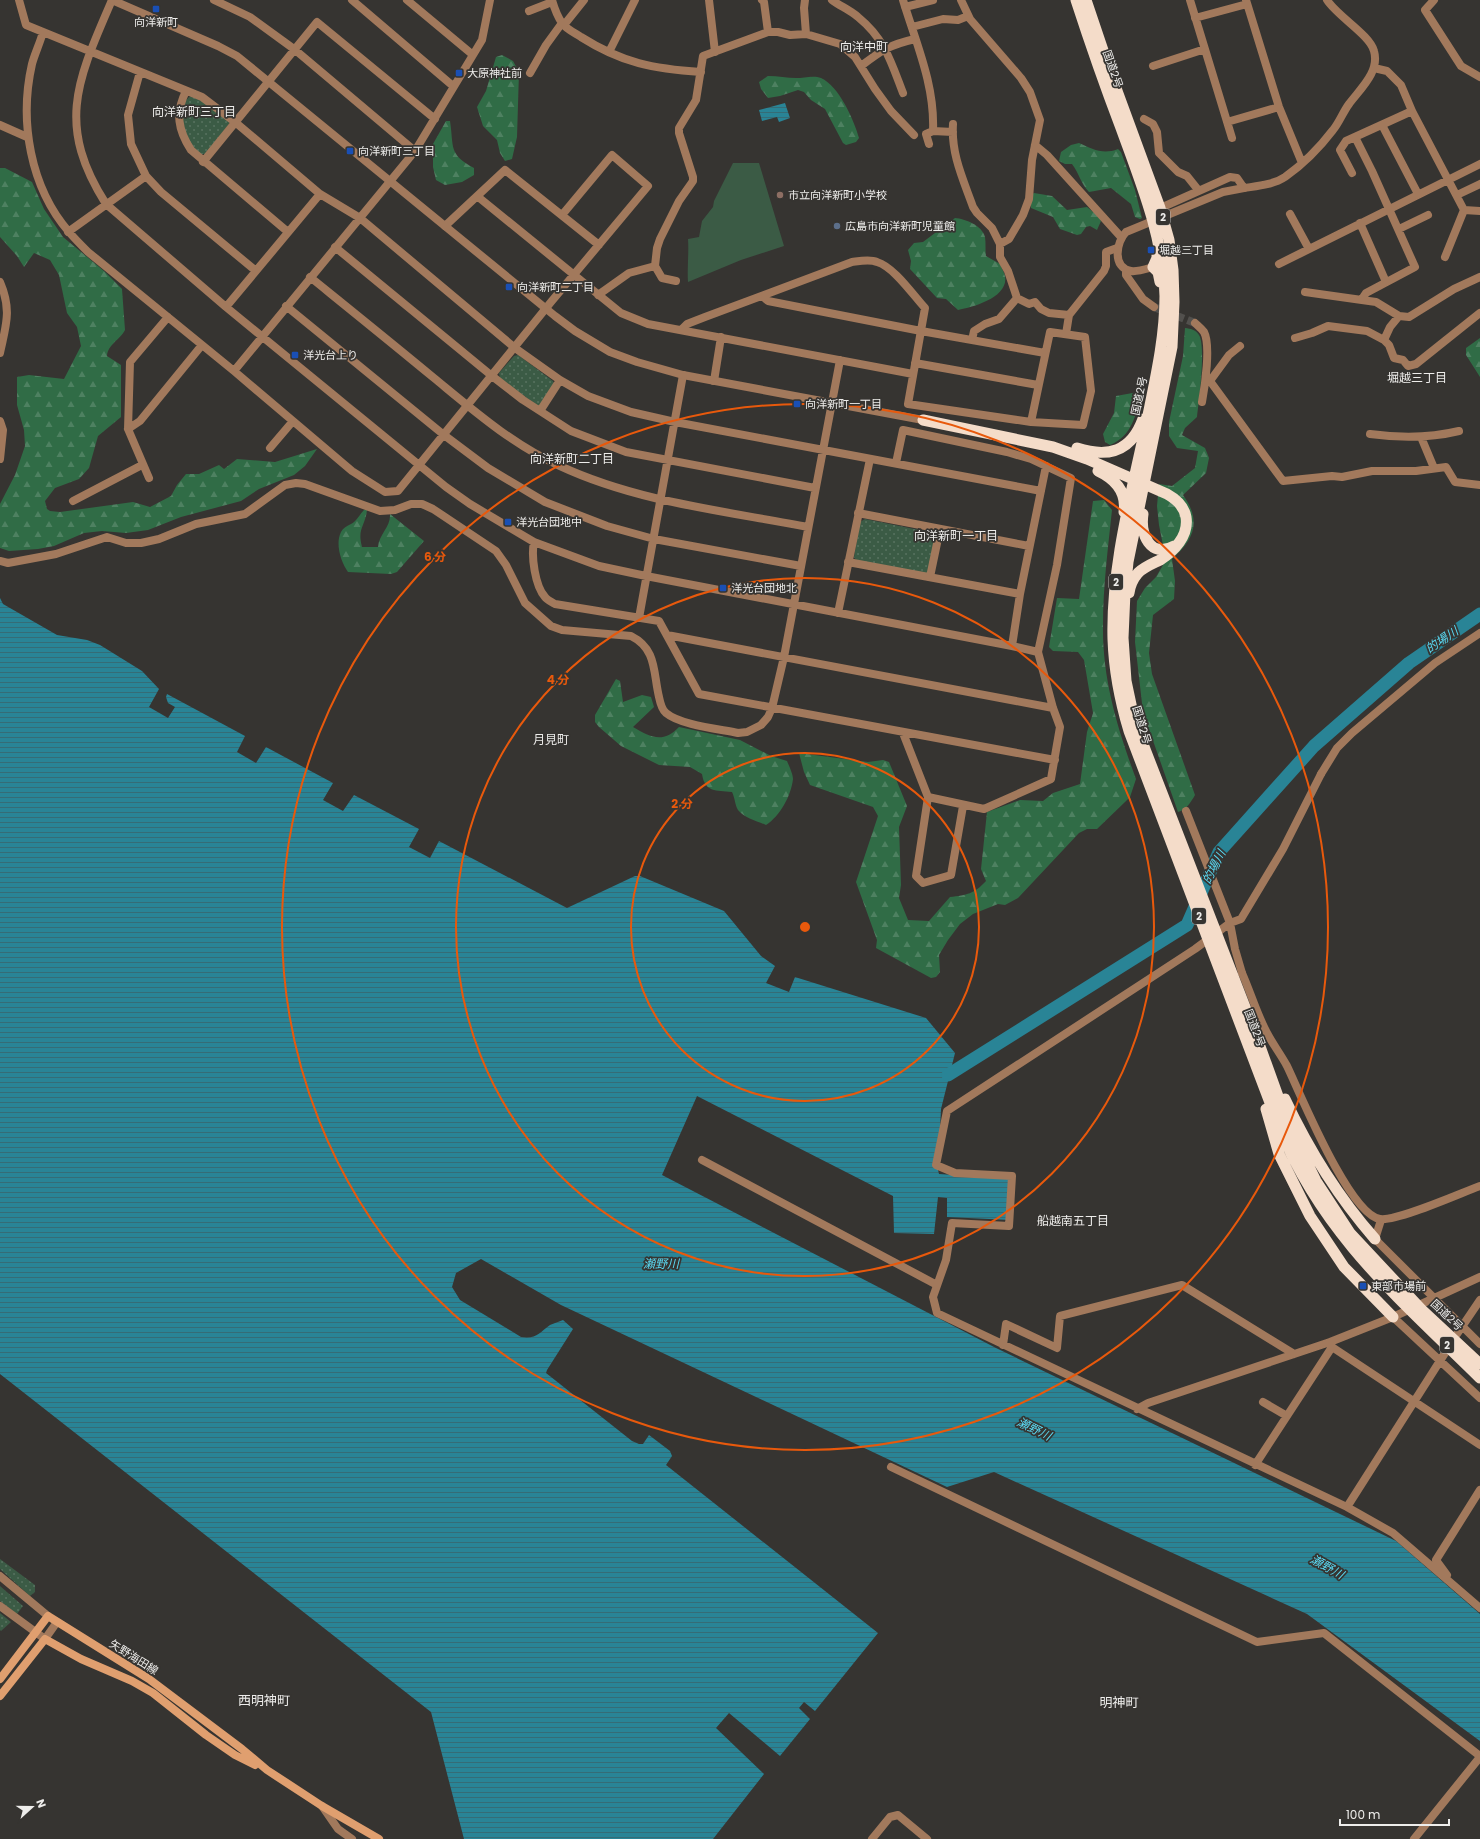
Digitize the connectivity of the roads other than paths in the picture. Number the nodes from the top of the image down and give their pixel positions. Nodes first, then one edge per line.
1 (19, 0) edge
2 (112, 0) edge
3 (214, 0) edge
4 (352, 0) edge
5 (407, 0) edge
6 (490, 0) edge
7 (584, 0) edge
8 (635, 0) edge
9 (709, 0) edge
10 (762, 0) edge
11 (805, 0) edge
12 (832, 0) edge
13 (933, 0) edge
14 (961, 0) edge
15 (1076, 0) edge
16 (1086, 0) edge
17 (1190, 0) edge
18 (1327, 0) edge
19 (1434, 0) edge
20 (552, 1) edge
21 (1247, 2) edge
22 (904, 3) edge
23 (529, 11) dead end
24 (968, 16) junction
25 (1195, 18) junction
26 (563, 24) junction
27 (912, 28) junction
28 (44, 32) junction
29 (768, 32) junction
30 (806, 34) junction
31 (915, 39) junction
32 (885, 48) junction
33 (294, 49) junction
34 (1205, 49) junction
35 (90, 51) junction
36 (609, 52) junction
37 (715, 52) junction
38 (473, 55) junction
39 (861, 66) junction
40 (1154, 66) dead end
41 (1374, 68) junction
42 (140, 72) junction
43 (701, 72) junction
44 (530, 73) dead end
45 (1480, 78) edge
46 (268, 80) junction
47 (453, 86) junction
48 (186, 91) junction
49 (903, 93) dead end
50 (1279, 107) junction
51 (1412, 111) junction
52 (435, 119) junction
53 (1144, 119) dead end
54 (235, 122) junction
55 (1227, 122) junction
56 (0, 124) edge
57 (1382, 125) junction
58 (933, 131) junction
59 (914, 135) dead end
60 (27, 137) junction
61 (1354, 137) junction
62 (1232, 138) dead end
63 (930, 144) dead end
64 (1035, 145) junction
65 (415, 151) junction
66 (1140, 151) junction
67 (203, 162) junction
68 (1302, 163) junction
69 (1480, 164) edge
70 (1352, 173) dead end
71 (146, 176) junction
72 (390, 181) junction
73 (1448, 181) junction
74 (1480, 184) edge
75 (1244, 188) junction
76 (1199, 191) junction
77 (320, 194) junction
78 (1418, 194) junction
79 (1457, 195) junction
80 (477, 196) junction
81 (106, 204) junction
82 (1170, 209) junction
83 (1389, 209) junction
84 (1464, 210) junction
85 (1480, 211) edge
86 (1290, 214) dead end
87 (562, 215) junction
88 (1428, 215) dead end
89 (360, 218) junction
90 (1360, 223) junction
91 (444, 226) junction
92 (1399, 229) junction
93 (68, 232) junction
94 (288, 232) junction
95 (1157, 235) junction
96 (1121, 237) junction
97 (1000, 244) junction
98 (599, 245) junction
99 (335, 247) junction
100 (1117, 248) junction
101 (1309, 249) junction
102 (1171, 255) junction
103 (1445, 257) dead end
104 (1279, 264) dead end
105 (655, 266) junction
106 (1153, 267) junction
107 (1126, 270) junction
108 (256, 271) junction
109 (574, 275) junction
110 (310, 277) junction
111 (1480, 277) edge
112 (676, 281) dead end
113 (0, 282) edge
114 (1386, 282) junction
115 (1305, 292) dead end
116 (598, 295) junction
117 (762, 296) junction
118 (1164, 296) junction
119 (1018, 298) junction
120 (1362, 299) junction
121 (286, 306) junction
122 (1154, 307) tunnel mouth
123 (226, 308) junction
124 (546, 309) junction
125 (1480, 313) edge
126 (1069, 315) junction
127 (1399, 316) junction
128 (168, 317) junction
129 (1195, 323) tunnel mouth
130 (681, 330) junction
131 (921, 331) junction
132 (1066, 334) junction
133 (262, 336) junction
134 (722, 337) junction
135 (1295, 338) dead end
136 (972, 340) junction
137 (1384, 340) junction
138 (202, 346) junction
139 (1240, 346) dead end
140 (515, 348) junction
141 (0, 353) edge
142 (1045, 353) junction
143 (840, 360) junction
144 (915, 363) junction
145 (234, 371) junction
146 (913, 374) junction
147 (1157, 374) junction
148 (683, 375) junction
149 (492, 376) junction
150 (560, 380) junction
151 (714, 381) junction
152 (1208, 381) junction
153 (1038, 385) junction
154 (1202, 402) dead end
155 (832, 403) junction
156 (468, 406) junction
157 (540, 411) junction
158 (0, 420) edge
159 (923, 420) junction
160 (293, 421) junction
161 (675, 422) junction
162 (1030, 422) junction
163 (128, 429) junction
164 (1459, 431) dead end
165 (1370, 434) dead end
166 (444, 435) junction
167 (1421, 437) junction
168 (1153, 444) junction
169 (270, 448) dead end
170 (822, 449) junction
171 (0, 459) edge
172 (870, 459) junction
173 (667, 460) junction
174 (896, 463) junction
175 (142, 465) junction
176 (418, 465) junction
177 (1046, 466) junction
178 (1434, 468) junction
179 (149, 478) dead end
180 (1480, 484) edge
181 (816, 488) junction
182 (1041, 490) junction
183 (660, 500) junction
184 (73, 501) dead end
185 (858, 513) junction
186 (808, 527) junction
187 (940, 529) junction
188 (654, 539) junction
189 (534, 542) junction
190 (1179, 542) junction
191 (1029, 546) junction
192 (0, 561) edge
193 (848, 562) junction
194 (801, 566) junction
195 (646, 576) junction
196 (930, 577) junction
197 (1115, 592) junction
198 (1020, 594) junction
199 (793, 605) junction
200 (838, 613) junction
201 (639, 618) junction
202 (1480, 633) edge
203 (667, 635) junction
204 (1012, 646) junction
205 (1038, 652) junction
206 (784, 656) junction
207 (1126, 682) junction
208 (772, 708) junction
209 (1053, 708) junction
210 (903, 733) junction
211 (1055, 760) junction
212 (1154, 788) junction
213 (928, 797) junction
214 (963, 806) junction
215 (1186, 811) dead end
216 (1230, 924) junction
217 (1252, 1041) junction
218 (1265, 1074) junction
219 (702, 1160) dead end
220 (1480, 1186) edge
221 (1382, 1220) junction
222 (1375, 1239) junction
223 (1480, 1277) edge
224 (937, 1285) junction
225 (1434, 1298) junction
226 (1480, 1300) edge
227 (1416, 1311) junction
228 (1393, 1317) junction
229 (1462, 1326) junction
230 (1457, 1334) dead end
231 (1331, 1344) junction
232 (1480, 1344) edge
233 (1003, 1345) junction
234 (1445, 1353) dead end
235 (1294, 1354) junction
236 (1440, 1361) junction
237 (1480, 1364) edge
238 (1480, 1378) edge
239 (1480, 1398) edge
240 (1264, 1402) dead end
241 (1415, 1402) junction
242 (1136, 1409) junction
243 (1287, 1416) junction
244 (1480, 1445) edge
245 (1255, 1465) junction
246 (891, 1467) dead end
247 (1480, 1490) edge
248 (1347, 1508) junction
249 (0, 1576) edge
250 (1456, 1587) junction
251 (0, 1606) edge
252 (1480, 1608) edge
253 (48, 1616) junction
254 (57, 1622) junction
255 (36, 1633) junction
256 (45, 1639) junction
257 (0, 1679) edge
258 (0, 1696) edge
259 (1480, 1757) edge
260 (267, 1770) junction
261 (322, 1806) junction
262 (376, 1837) edge
263 (352, 1839) edge
264 (872, 1839) edge
265 (928, 1839) edge
266 (1414, 1839) edge

1 - 28 street
2 - 35 street
2 - 46 street
3 - 33 street
4 - 47 street
5 - 38 street
6 - 38 street
7 - 26 street
8 - 36 street
9 - 37 street
10 - 29 street
11 - 30 street
12 - 32 street
13 - 22 street
14 - 24 street
15 - 95 highway, 国道2号 / 2
16 - 66 highway, 国道2号 / 2
17 - 25 street
18 - 41 street
19 - 45 street
20 - 23 street
20 - 26 street
21 - 25 street
21 - 50 street
22 - 27 street
24 - 27 street
24 - 64 street
25 - 34 street
26 - 36 street
26 - 44 street
27 - 31 street
28 - 35 street
28 - 60 street
29 - 30 street
29 - 37 street
30 - 39 street
31 - 32 street
31 - 58 street
32 - 39 street
32 - 49 street
33 - 46 street
33 - 52 street
33 - 65 street
34 - 40 street
34 - 55 street
35 - 42 street
35 - 81 street
36 - 43 street
37 - 43 street
38 - 47 street
39 - 59 street
41 - 51 street
41 - 68 street
42 - 48 street
42 - 71 street
43 - 105 street
46 - 54 street
46 - 72 street
47 - 52 street
48 - 54 street
48 - 67 street
50 - 55 street
50 - 68 street
51 - 57 street
51 - 73 street
52 - 65 street
53 - 76 street
54 - 67 street
54 - 77 street
55 - 62 street
56 - 60 street
57 - 61 street
57 - 78 street
58 - 63 street
58 - 97 street
60 - 93 street
61 - 70 street
61 - 83 street
64 - 96 street
64 - 97 street
65 - 72 street
66 - 82 highway
66 - 102 highway, 国道2号 / 2
67 - 94 street
68 - 75 street
69 - 73 street
71 - 81 street
71 - 108 street
72 - 89 street
72 - 91 street
73 - 78 street
73 - 79 street
74 - 79 street
75 - 76 street
75 - 82 street
76 - 82 street
77 - 89 street
77 - 94 street
78 - 83 street
79 - 84 street
80 - 87 street
80 - 91 street
80 - 109 street
81 - 93 street
81 - 123 street
82 - 96 street
82 - 102 highway
83 - 90 street
83 - 92 street
84 - 85 street
84 - 103 street
86 - 101 street
87 - 98 street
87 - 98 street
88 - 92 street
89 - 99 street
89 - 140 street
90 - 101 street
90 - 114 street
91 - 124 street
92 - 114 street
93 - 128 street
94 - 108 street
95 - 106 highway
95 - 118 highway, 国道2号 / 2
96 - 100 street
97 - 119 street
98 - 109 street
99 - 110 street
99 - 149 street
100 - 107 street
100 - 126 street
101 - 104 street
102 - 168 highway, 国道2号 / 2
105 - 112 street
105 - 116 street
106 - 107 street
106 - 118 highway
107 - 122 street
108 - 123 street
109 - 116 street
109 - 124 street
110 - 121 street
110 - 156 street
111 - 127 street
113 - 141 street
114 - 120 street
115 - 120 street
116 - 130 street
117 - 130 street
117 - 131 street
117 - 131 street
118 - 147 highway, 国道2号 / 2
119 - 126 street
119 - 136 street
120 - 127 street
121 - 133 street
121 - 166 street
123 - 133 street
124 - 140 street
124 - 148 street
125 - 137 street
126 - 132 street
127 - 137 street
128 - 138 street
128 - 163 street
129 - 152 street
130 - 134 street
131 - 136 street
131 - 144 street
132 - 142 street
132 - 162 street
133 - 145 street
133 - 176 street
134 - 143 street
134 - 151 street
135 - 137 street
136 - 142 street
138 - 145 street
138 - 163 street
139 - 152 street
140 - 149 street
140 - 150 street
142 - 153 street
143 - 146 street
143 - 155 street
144 - 146 street
144 - 153 street
145 - 160 street
146 - 162 street
147 - 159 highway
147 - 197 highway, 国道2号 / 2
148 - 151 street
148 - 161 street
149 - 156 street
149 - 157 street
150 - 157 street
150 - 161 street
151 - 155 street
152 - 154 street
152 - 178 street
153 - 162 street
155 - 159 street
155 - 170 street
156 - 166 street
156 - 183 street
157 - 173 street
158 - 171 street
159 - 190 highway
159 - 197 highway
160 - 169 street
160 - 176 street
161 - 170 street
161 - 173 street
163 - 175 street
164 - 167 street
165 - 167 street
166 - 176 street
166 - 188 street
167 - 178 street
168 - 190 highway
168 - 207 highway, 国道2号 / 2
170 - 172 street
170 - 181 street
172 - 174 street
172 - 185 street
173 - 181 street
173 - 183 street
174 - 177 street
174 - 182 street
175 - 179 street
175 - 184 street
176 - 189 street
177 - 182 street
177 - 205 street
178 - 180 street
181 - 186 street
182 - 191 street
183 - 186 street
183 - 188 street
185 - 187 street
185 - 193 street
186 - 194 street
187 - 191 street
187 - 196 street
188 - 194 street
188 - 195 street
189 - 195 street
189 - 201 street
190 - 207 highway
191 - 198 street
192 - 208 street
193 - 196 street
193 - 200 street
194 - 199 street
195 - 199 street
195 - 201 street
196 - 198 street
197 - 212 highway, 国道2号 / 2
198 - 204 street
199 - 200 street
199 - 206 street
200 - 204 street
201 - 203 street
202 - 216 street
203 - 206 street
203 - 208 street
204 - 205 street
205 - 209 street
206 - 208 street
206 - 209 street
207 - 212 highway, 国道2号 / 2
208 - 210 street
209 - 211 street
210 - 211 street
210 - 213 street
211 - 214 street
212 - 217 highway, 国道2号 / 2
213 - 214 street
213 - 214 street
215 - 216 street
216 - 221 street
216 - 224 street
217 - 218 highway
217 - 218 highway
218 - 222 highway
218 - 227 highway, 国道2号 / 2
218 - 228 highway
219 - 224 street
220 - 221 street
221 - 222 street
222 - 225 street
223 - 225 street
224 - 233 street
225 - 228 street
225 - 229 street
226 - 229 street
227 - 237 highway, 国道2号 / 2
227 - 238 highway, 国道2号 / 2
228 - 231 street
228 - 236 street
229 - 230 street
229 - 232 street
231 - 235 street
231 - 241 street
231 - 243 street
233 - 235 street
233 - 242 street
234 - 236 street
235 - 242 street
236 - 239 street
236 - 241 street
240 - 243 street
241 - 244 street
241 - 248 street
242 - 245 street
243 - 245 street
245 - 248 street
246 - 259 street
247 - 250 street
248 - 250 street
249 - 253 street
250 - 252 street
251 - 255 street
253 - 254 main road, 矢野海田線
253 - 255 main road
254 - 256 street
254 - 260 main road, 矢野海田線
255 - 256 street
255 - 257 main road
256 - 258 main road
256 - 260 main road, 矢野海田線
259 - 266 street
260 - 261 main road, 矢野海田線
261 - 262 main road, 矢野海田線
261 - 263 street
264 - 265 street

